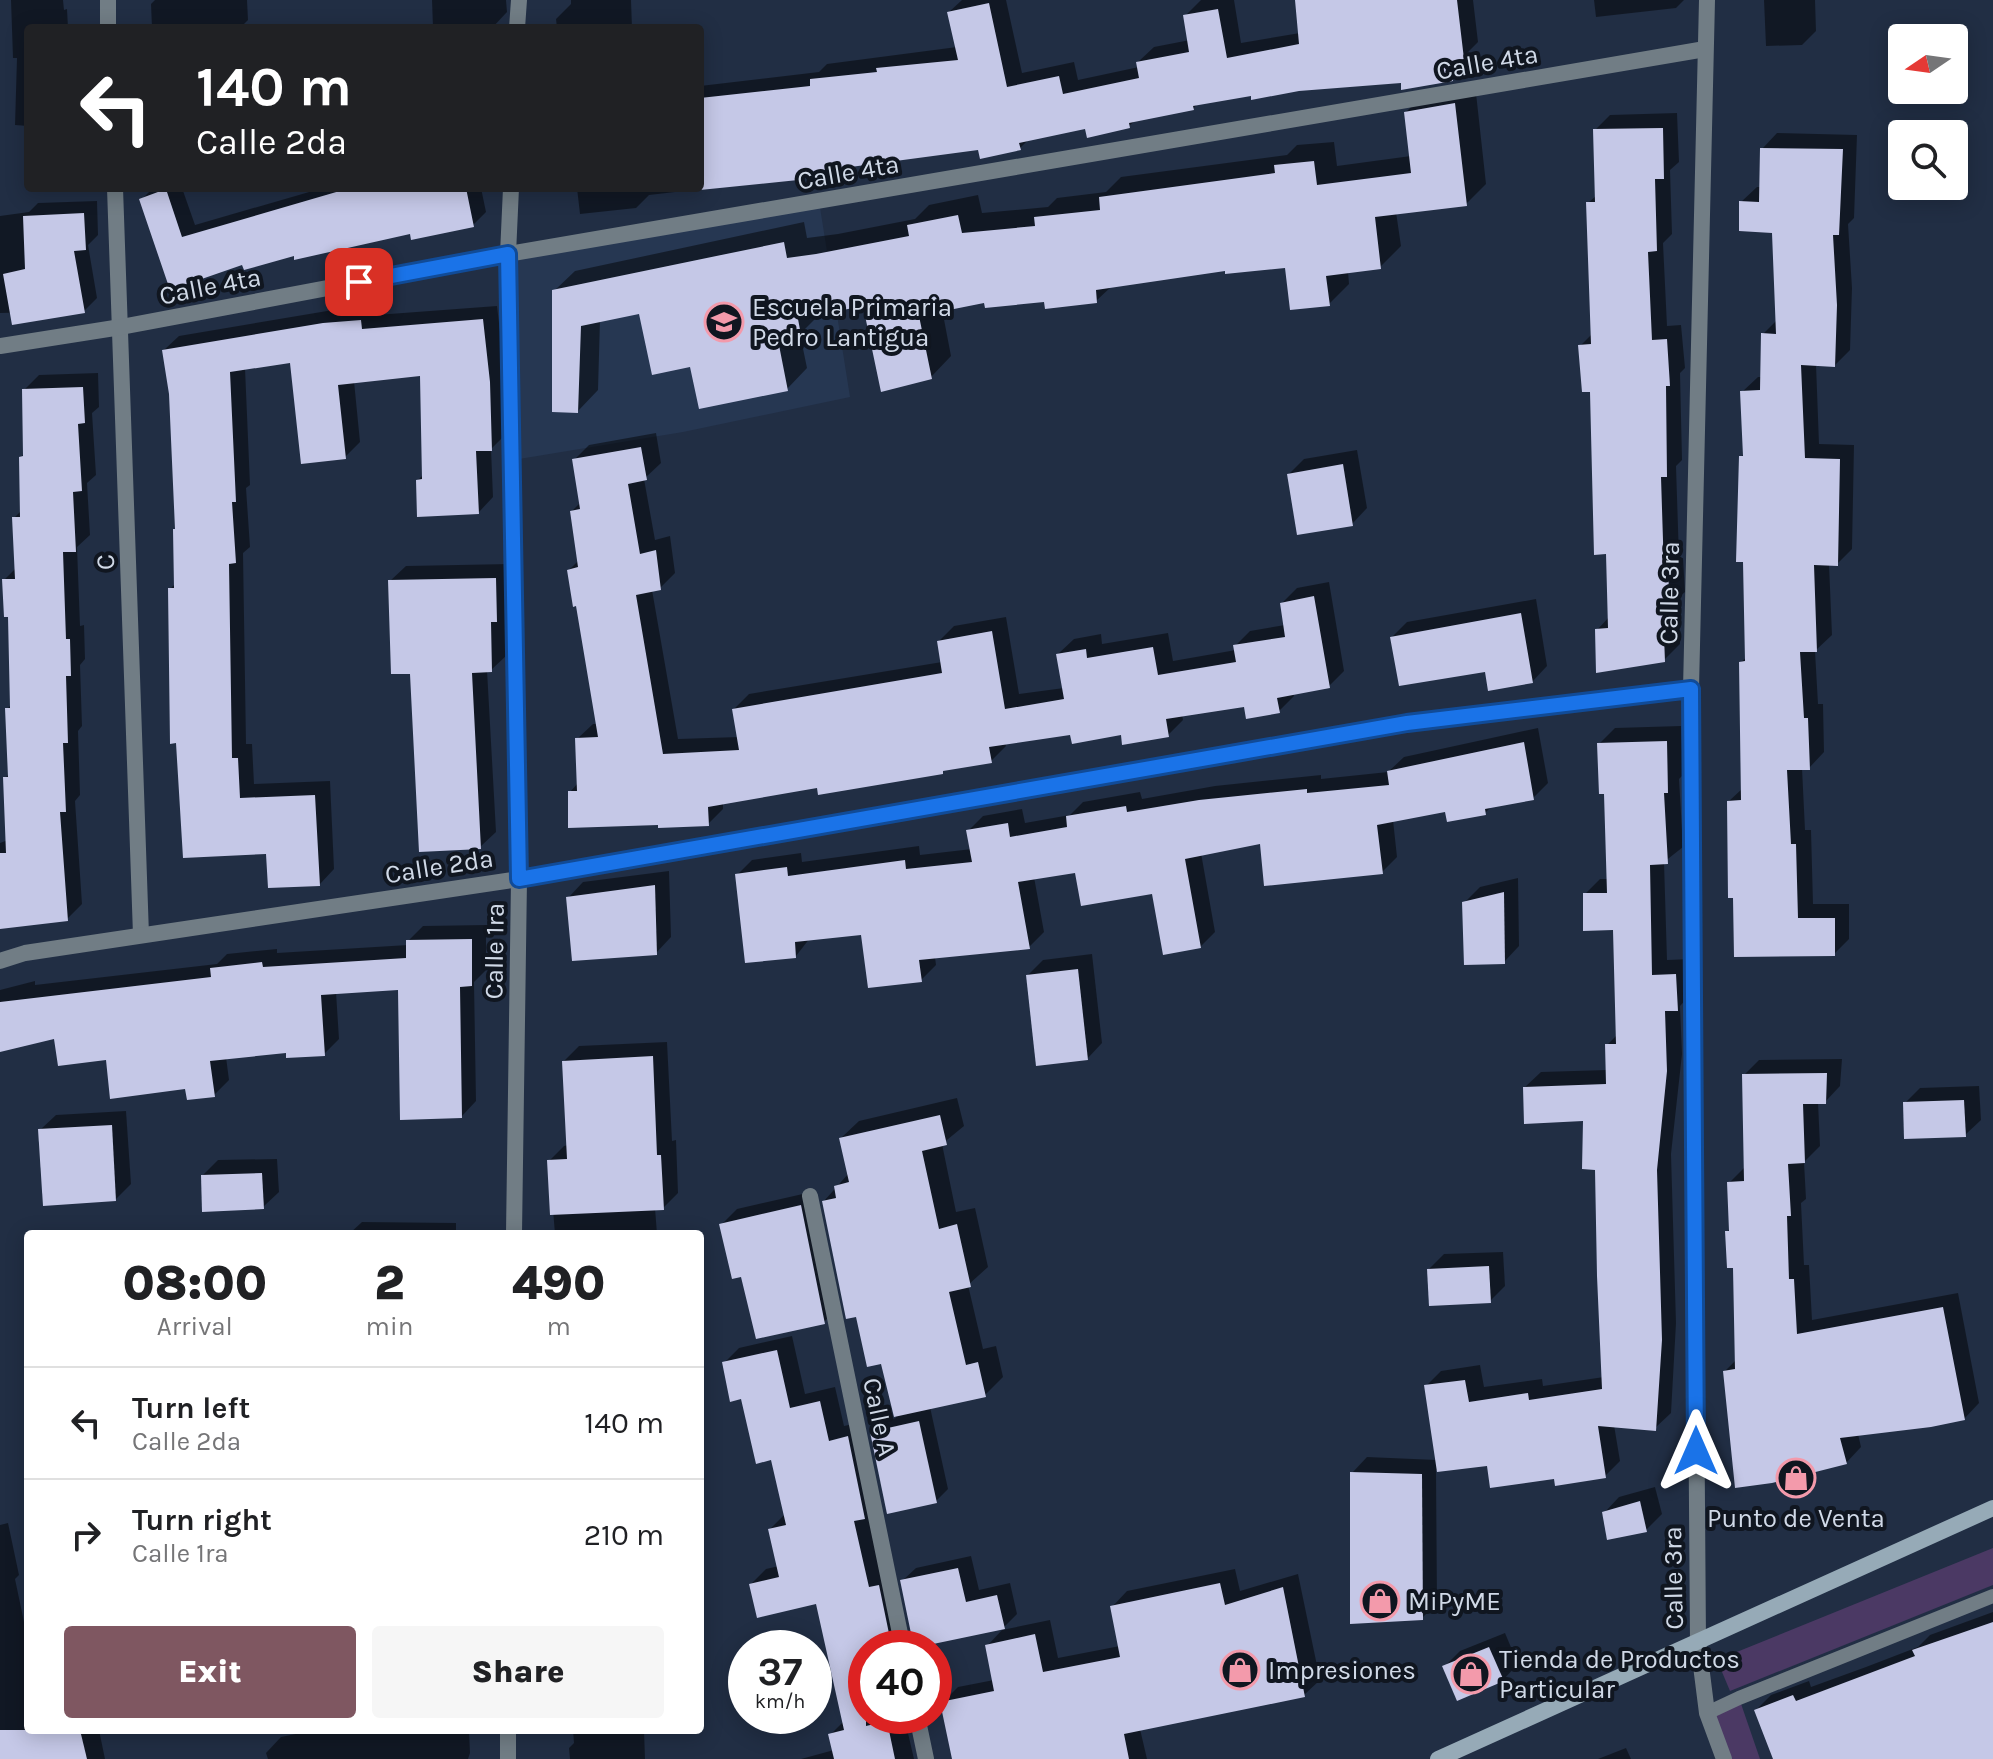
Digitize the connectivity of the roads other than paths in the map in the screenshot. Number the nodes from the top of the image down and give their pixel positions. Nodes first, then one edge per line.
1 (108, 0) edge
2 (519, 0) edge
3 (1707, 0) edge
4 (108, 24) edge
5 (517, 24) edge
6 (1705, 49) junction
7 (115, 192) edge
8 (511, 192) edge
9 (508, 254) junction
10 (121, 327) junction
11 (0, 346) edge
12 (1691, 689) junction
13 (519, 879) junction
14 (141, 935) junction
15 (0, 961) edge
16 (810, 1196) dead end
17 (514, 1230) edge
18 (1993, 1508) edge
19 (1993, 1596) edge
20 (899, 1630) edge
21 (1698, 1642) junction
22 (1707, 1713) junction
23 (508, 1734) edge
24 (921, 1734) edge
25 (508, 1759) edge
26 (926, 1759) edge
27 (1438, 1759) edge
28 (1724, 1759) edge

1 - 4 street
2 - 5 street
3 - 6 street, Calle 3ra
6 - 9 street, Calle 4ta
6 - 12 street, Calle 3ra
7 - 10 street, C
8 - 9 street, Calle 1ra
9 - 10 street, Calle 4ta
9 - 13 street, Calle 1ra
10 - 11 street, Calle 4ta
10 - 14 street, C
12 - 13 street, Calle 2da
12 - 21 street, Calle 3ra
13 - 14 street, Calle 2da
13 - 17 street, Calle 1ra
14 - 15 street, Calle 2da
16 - 20 street, Calle A
18 - 21 main road
19 - 22 lane
21 - 22 street, Calle 3ra
21 - 27 main road
22 - 28 street, Calle 3ra
23 - 25 street
24 - 26 street

